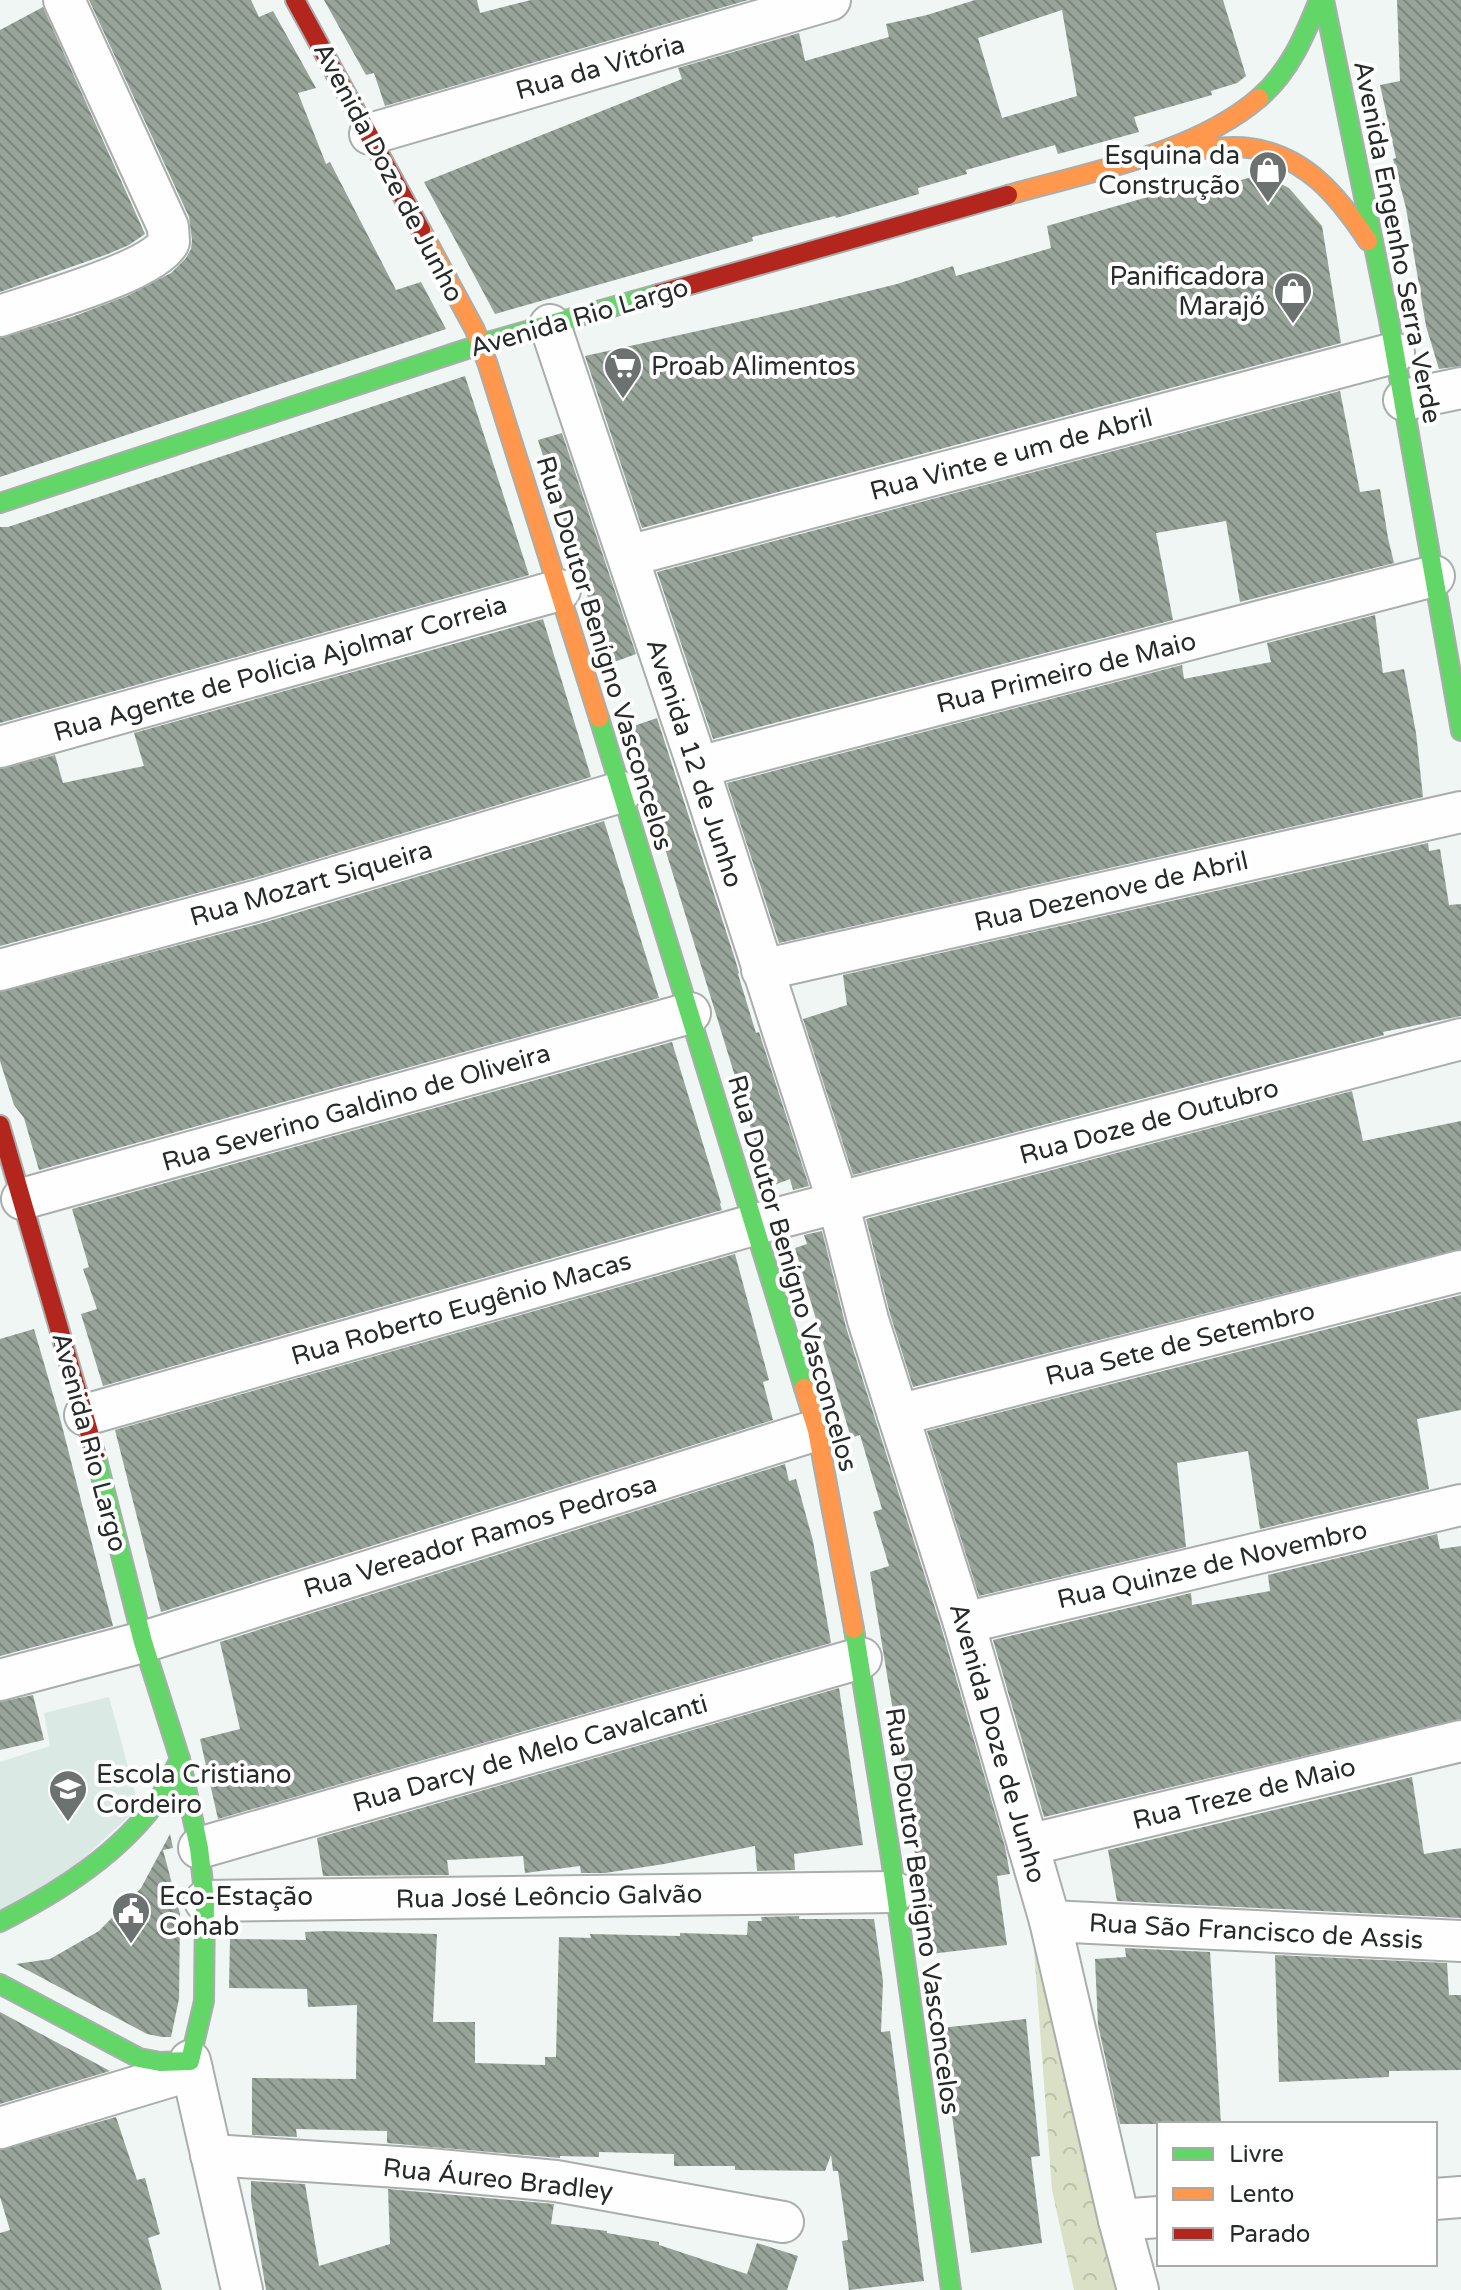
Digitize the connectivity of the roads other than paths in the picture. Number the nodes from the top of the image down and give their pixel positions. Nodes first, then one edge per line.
1 (64, 0) edge
2 (295, 0) edge
3 (830, 0) edge
4 (1322, 0) edge
5 (370, 134) junction
6 (1164, 151) junction
7 (1375, 253) junction
8 (0, 316) edge
9 (550, 325) junction
10 (480, 344) junction
11 (1394, 353) junction
12 (1461, 388) edge
13 (1404, 400) junction
14 (0, 503) edge
15 (628, 556) junction
16 (1434, 576) junction
17 (560, 590) junction
18 (1456, 671) edge
19 (1461, 731) edge
20 (0, 747) edge
21 (698, 767) junction
22 (621, 792) junction
23 (1461, 812) edge
24 (0, 970) edge
25 (762, 970) junction
26 (690, 1013) junction
27 (1461, 1039) edge
28 (0, 1125) edge
29 (22, 1199) junction
30 (838, 1202) junction
31 (755, 1225) junction
32 (1461, 1271) edge
33 (85, 1415) junction
34 (898, 1415) junction
35 (817, 1430) junction
36 (1461, 1505) edge
37 (964, 1623) junction
38 (143, 1642) junction
39 (861, 1658) junction
40 (0, 1680) edge
41 (1461, 1741) edge
42 (180, 1759) junction
43 (1028, 1845) junction
44 (199, 1848) junction
45 (894, 1892) junction
46 (205, 1901) junction
47 (1050, 1921) junction
48 (0, 1922) edge
49 (1461, 1941) edge
50 (0, 1984) edge
51 (191, 2065) junction
52 (0, 2128) edge
53 (211, 2155) junction
54 (1461, 2197) edge
55 (1437, 2199) edge
56 (1157, 2217) edge
57 (1119, 2220) junction
58 (783, 2222) dead end
59 (242, 2290) edge
60 (951, 2290) edge
61 (1138, 2290) edge

1 - 8 street
2 - 5 main road, Avenida Doze de Junho
3 - 5 street, Rua da Vitória
4 - 6 main road, Avenida Rio Largo
4 - 7 main road, Avenida Engenho Serra Verde
5 - 10 main road, Avenida Doze de Junho
6 - 7 main road, Avenida Rio Largo
6 - 9 main road, Avenida Rio Largo
7 - 11 main road, Avenida Engenho Serra Verde
9 - 10 main road, Avenida Rio Largo
9 - 15 street, Avenida 12 de Junho
10 - 14 main road, Avenida Rio Largo
10 - 17 main road, Rua Doutor Benígno Vasconcelos
11 - 13 main road, Avenida Engenho Serra Verde
11 - 15 street, Rua Vinte e um de Abril
12 - 13 street
13 - 16 main road, Avenida Engenho Serra Verde
15 - 21 street, Avenida 12 de Junho
16 - 18 main road, Avenida Engenho Serra Verde
16 - 21 street, Rua Primeiro de Maio
17 - 20 street, Rua Agente de Polícia Ajolmar Correia
17 - 22 main road, Rua Doutor Benígno Vasconcelos
18 - 19 main road, Avenida Engenho Serra Verde
21 - 25 street, Avenida 12 de Junho
22 - 24 street, Rua Mozart Siqueira
22 - 26 main road, Rua Doutor Benígno Vasconcelos
23 - 25 street, Rua Dezenove de Abril
25 - 30 street, Avenida 12 de Junho
26 - 29 street, Rua Severino Galdino de Oliveira
26 - 31 main road, Rua Doutor Benígno Vasconcelos
27 - 30 street, Rua Doze de Outubro
28 - 29 main road, Avenida Rio Largo
29 - 33 main road, Avenida Rio Largo
30 - 31 street, Rua Roberto Eugênio Macas
30 - 34 street, Avenida Doze de Junho
31 - 33 street, Rua Roberto Eugênio Macas
31 - 35 main road, Rua Doutor Benígno Vasconcelos
32 - 34 street, Rua Sete de Setembro
33 - 38 main road, Avenida Rio Largo
34 - 37 street, Avenida Doze de Junho
35 - 38 street, Rua Vereador Ramos Pedrosa
35 - 39 main road, Rua Doutor Benígno Vasconcelos
36 - 37 street, Rua Quinze de Novembro
37 - 43 street, Avenida Doze de Junho
38 - 40 street, Rua Vereador Ramos Pedrosa
38 - 42 main road, Avenida Rio Largo
39 - 44 street, Rua Darcy de Melo Cavalcanti
39 - 45 main road, Rua Doutor Benígno Vasconcelos
41 - 43 street, Rua Treze de Maio
42 - 44 main road, Avenida Rio Largo
42 - 48 main road
43 - 47 street, Avenida Doze de Junho
44 - 46 main road, Avenida Rio Largo
45 - 46 street, Rua José Leôncio Galvão
45 - 60 main road, Rua Doutor Benígno Vasconcelos
46 - 51 main road, Avenida Rio Largo
47 - 49 street, Rua São Francisco de Assis
47 - 57 street, Avenida Doze de Junho
50 - 51 main road
51 - 52 street
51 - 53 street, Avenida Rio Largo
53 - 58 street, Rua Áureo Bradley
53 - 59 street, Avenida Rio Largo
54 - 55 street
56 - 57 street
57 - 61 street, Avenida Doze de Junho

